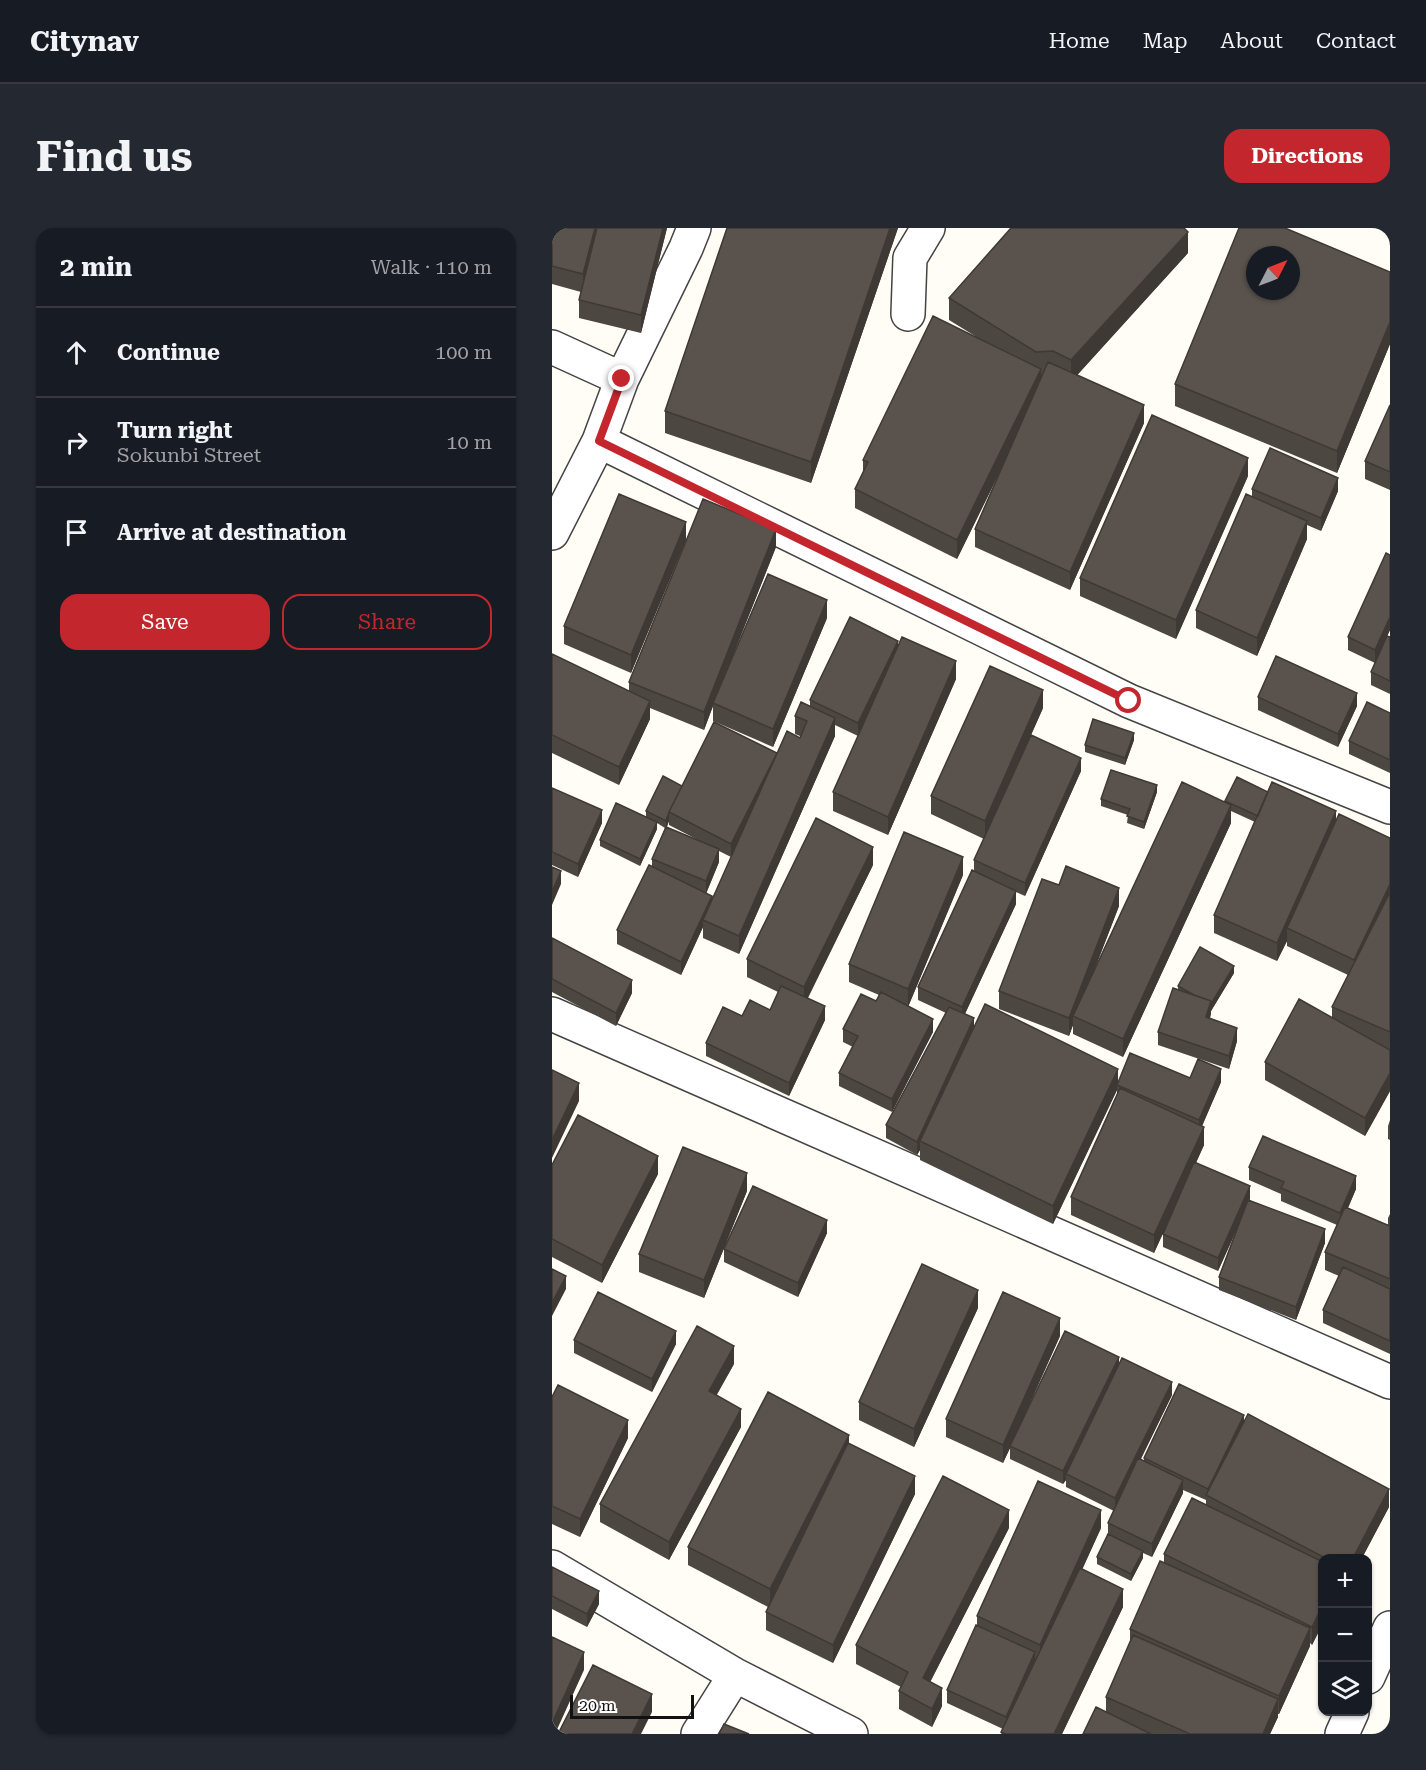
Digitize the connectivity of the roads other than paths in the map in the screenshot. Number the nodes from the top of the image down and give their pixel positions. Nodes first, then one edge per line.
1 (694, 228) edge
2 (928, 228) edge
3 (908, 314) dead end
4 (552, 347) edge
5 (622, 379) junction
6 (599, 441) junction
7 (552, 534) edge
8 (1390, 807) edge
9 (552, 1014) edge
10 (1390, 1382) edge
11 (552, 1567) edge
12 (1390, 1630) edge
13 (1372, 1668) edge
14 (735, 1675) junction
15 (1350, 1716) edge
16 (698, 1734) edge
17 (851, 1734) edge
18 (1342, 1734) edge

1 - 5 street
2 - 3 street
4 - 5 street
5 - 6 street
6 - 7 street
6 - 8 street
9 - 10 street
11 - 14 street
12 - 13 street
14 - 16 street
14 - 17 street
15 - 18 street

